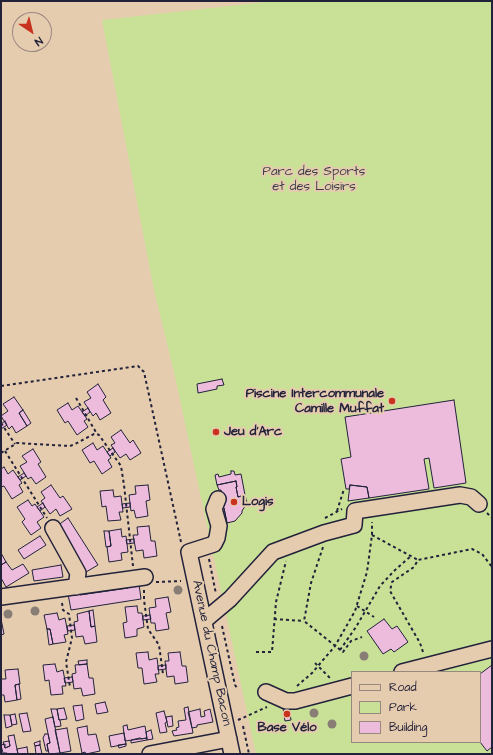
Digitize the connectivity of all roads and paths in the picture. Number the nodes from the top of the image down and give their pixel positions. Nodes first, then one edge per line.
1 (1, 386) edge
2 (76, 398) dead end
3 (1, 423) edge
4 (97, 434) junction
5 (15, 444) junction
6 (5, 451) junction
7 (1, 453) edge
8 (344, 489) dead end
9 (218, 499) dead end
10 (479, 504) dead end
11 (371, 508) junction
12 (337, 512) dead end
13 (328, 524) junction
14 (53, 528) joint
15 (372, 535) junction
16 (206, 546) junction
17 (283, 548) junction
18 (189, 552) junction
19 (411, 556) junction
20 (418, 560) junction
21 (492, 567) edge
22 (140, 578) junction
23 (197, 583) junction
24 (76, 587) junction
25 (61, 590) junction
26 (216, 595) dead end
27 (1, 597) edge
28 (357, 606) junction
29 (366, 612) junction
30 (374, 616) dead end
31 (274, 618) junction
32 (205, 620) junction
33 (304, 621) junction
34 (222, 626) dead end
35 (362, 636) dead end
36 (420, 643) dead end
37 (335, 646) junction
38 (492, 649) edge
39 (340, 650) junction
40 (256, 652) dead end
41 (315, 663) dead end
42 (318, 666) junction
43 (406, 671) edge
44 (163, 674) dead end
45 (334, 682) dead end
46 (351, 686) edge
47 (70, 687) dead end
48 (238, 689) dead end
49 (266, 692) dead end
50 (280, 698) junction
51 (243, 726) dead end
52 (228, 733) junction
53 (150, 754) edge
54 (232, 754) edge
55 (249, 754) edge

1 - 18 path
2 - 4 path
3 - 5 path
4 - 5 path
4 - 22 path
5 - 6 path
6 - 7 path
6 - 14 path
8 - 12 path
9 - 16 street
10 - 11 street
11 - 13 street
11 - 15 path
13 - 17 street
13 - 33 path
14 - 24 street
15 - 19 path
15 - 28 path
16 - 18 street
16 - 26 path
17 - 31 path
17 - 32 street
18 - 23 street, Avenue du Champ Bacon
19 - 20 path
19 - 29 path
20 - 21 path
20 - 36 path
22 - 23 path
22 - 24 street
22 - 44 path
23 - 32 street, Avenue du Champ Bacon
24 - 25 street
25 - 27 street
25 - 47 path
28 - 29 path
28 - 37 path
29 - 30 path
29 - 39 path
31 - 33 path
31 - 40 path
32 - 52 street, Avenue du Champ Bacon
33 - 37 path
34 - 48 path
35 - 39 path
37 - 39 path
37 - 42 path
38 - 43 street
41 - 42 path
42 - 45 path
42 - 50 path
46 - 50 street
49 - 50 street
50 - 52 path
51 - 55 path
52 - 53 street
52 - 54 street, Avenue du Champ Bacon

